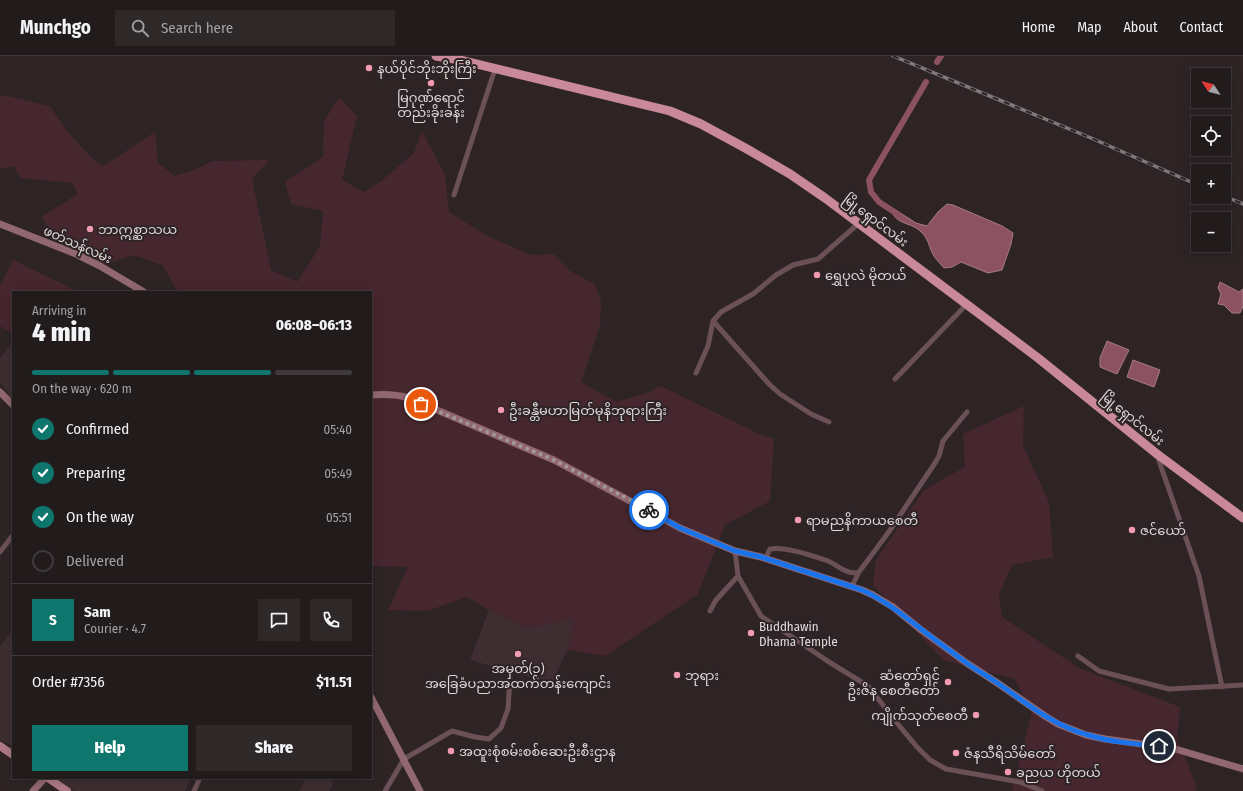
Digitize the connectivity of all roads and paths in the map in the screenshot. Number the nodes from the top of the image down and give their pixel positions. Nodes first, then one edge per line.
1 (436, 56) edge
2 (495, 69) junction
3 (454, 195) dead end
4 (0, 224) edge
5 (858, 224) junction
6 (142, 291) edge
7 (967, 304) junction
8 (713, 321) junction
9 (696, 373) dead end
10 (895, 379) dead end
11 (0, 392) edge
12 (372, 395) edge
13 (12, 404) edge
14 (967, 412) dead end
15 (829, 422) dead end
16 (1157, 454) junction
17 (1243, 518) edge
18 (12, 536) edge
19 (735, 551) junction
20 (0, 552) edge
21 (765, 559) junction
22 (859, 572) junction
23 (738, 576) junction
24 (852, 586) junction
25 (710, 611) dead end
26 (1078, 656) dead end
27 (510, 679) dead end
28 (1243, 685) edge
29 (1222, 687) junction
30 (372, 700) edge
31 (0, 746) edge
32 (12, 754) edge
33 (404, 759) junction
34 (1243, 769) edge
35 (45, 779) edge
36 (48, 779) edge
37 (200, 779) edge
38 (32, 791) edge
39 (67, 791) edge
40 (194, 791) edge
41 (385, 791) edge
42 (420, 791) edge
43 (1042, 791) edge

1 - 2 highway, မြို့ရှောင်လမ်း
2 - 3 street
2 - 5 highway, မြို့ရှောင်လမ်း
4 - 6 street, ဖတ်သန်လမ်း
5 - 7 highway, မြို့ရှောင်လမ်း
5 - 8 street
7 - 10 street
7 - 16 highway, မြို့ရှောင်လမ်း
8 - 9 street
8 - 15 street
11 - 13 street
12 - 19 street
14 - 22 street
16 - 17 highway, မြို့ရှောင်လမ်း
16 - 29 street
18 - 20 street
19 - 21 street
19 - 23 street
21 - 22 street
21 - 24 street
22 - 24 street
23 - 25 street
23 - 43 street
24 - 34 street
26 - 29 street
27 - 33 street
28 - 29 street
30 - 33 street
31 - 32 main road
33 - 41 street
33 - 42 street
35 - 38 street
36 - 39 main road
37 - 40 street

